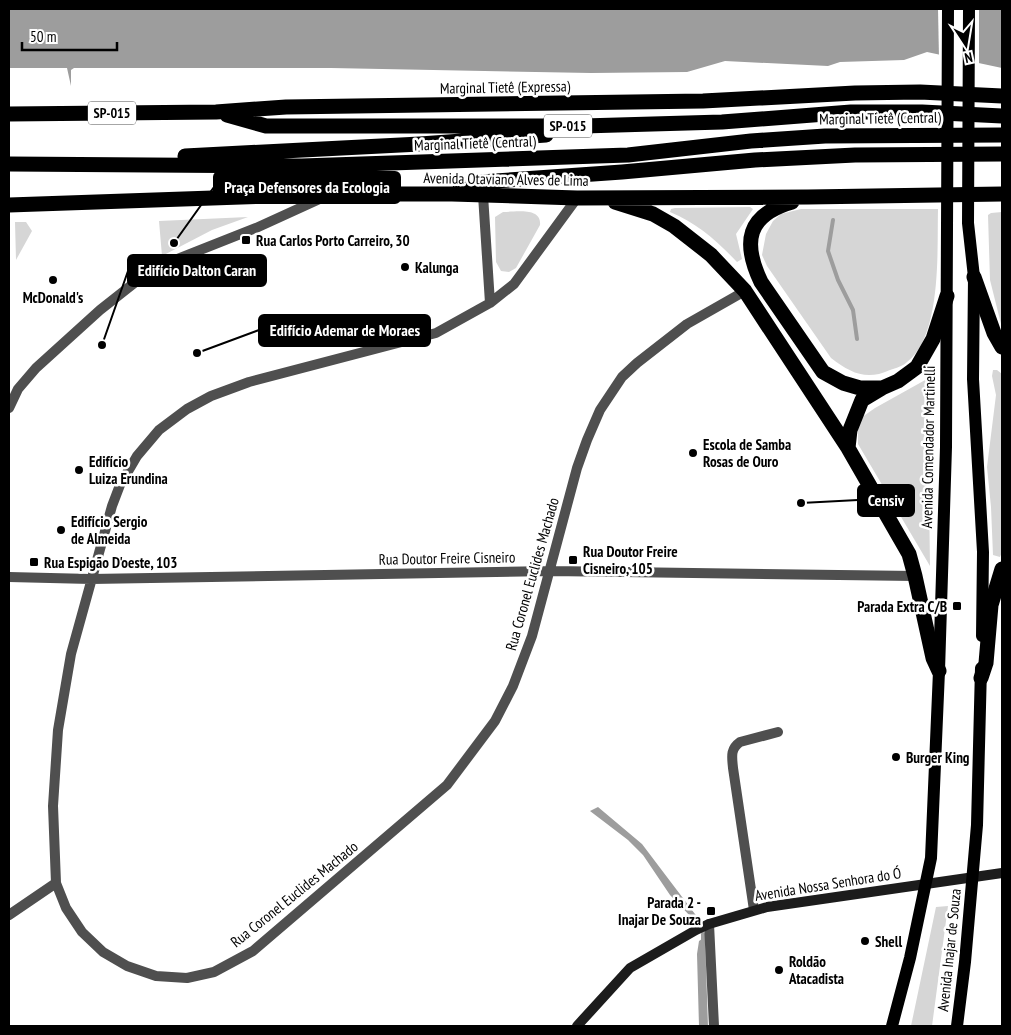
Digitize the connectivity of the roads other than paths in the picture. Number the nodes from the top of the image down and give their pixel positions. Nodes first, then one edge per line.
1 (948, 9) edge
2 (969, 9) edge
3 (1002, 96) edge
4 (216, 112) junction
5 (9, 114) edge
6 (1002, 116) edge
7 (583, 126) junction
8 (1002, 135) edge
9 (1002, 154) edge
10 (9, 164) edge
11 (169, 164) junction
12 (329, 194) junction
13 (452, 194) junction
14 (1001, 194) edge
15 (483, 195) junction
16 (577, 198) junction
17 (604, 198) junction
18 (808, 198) junction
19 (9, 205) edge
20 (974, 277) junction
21 (744, 291) junction
22 (947, 296) junction
23 (490, 303) junction
24 (1002, 348) edge
25 (882, 388) junction
26 (9, 408) edge
27 (848, 448) junction
28 (1002, 569) edge
29 (551, 571) junction
30 (916, 576) junction
31 (9, 577) edge
32 (91, 579) junction
33 (939, 671) junction
34 (981, 678) junction
35 (778, 732) dead end
36 (1002, 873) edge
37 (973, 877) junction
38 (56, 883) junction
39 (925, 884) junction
40 (754, 910) junction
41 (9, 915) edge
42 (709, 924) junction
43 (577, 1026) edge
44 (714, 1026) edge
45 (892, 1026) edge
46 (958, 1026) edge

1 - 22 main road, Avenida Comendador Martinelli
2 - 20 main road
3 - 4 highway, Marginal Tietê (Expressa) / SP-015
4 - 5 highway, Marginal Tietê (Expressa) / SP-015
4 - 7 highway, Marginal Tietê (Central) / SP-015
6 - 7 highway, Marginal Tietê (Central) / SP-015
7 - 11 highway
8 - 11 highway, Marginal Tietê (Central)
9 - 13 highway
10 - 11 highway, Marginal Tietê (Central)
12 - 13 highway, Avenida Otaviano Alves de Lima
12 - 19 highway, Avenida Otaviano Alves de Lima
12 - 26 street
13 - 15 highway, Avenida Otaviano Alves de Lima
14 - 18 highway, Avenida Otaviano Alves de Lima
15 - 16 highway, Avenida Otaviano Alves de Lima
15 - 23 street
16 - 17 highway, Avenida Otaviano Alves de Lima
16 - 23 street, Rua Coronel Euclides Machado
17 - 18 highway, Avenida Otaviano Alves de Lima
17 - 21 highway
18 - 25 highway
20 - 24 highway
20 - 34 main road
21 - 27 highway
21 - 29 street, Rua Coronel Euclides Machado
22 - 25 highway
22 - 33 main road, Avenida Comendador Martinelli
23 - 32 street, Rua Coronel Euclides Machado
25 - 27 highway
27 - 30 highway
28 - 34 highway
29 - 30 street, Rua Doutor Freire Cisneiro
29 - 32 street, Rua Doutor Freire Cisneiro
29 - 38 street, Rua Coronel Euclides Machado
30 - 33 highway
31 - 32 street, Rua Doutor Freire Cisneiro
32 - 38 street, Rua Coronel Euclides Machado
33 - 39 main road, Avenida Comendador Martinelli
34 - 37 main road
35 - 40 street
36 - 37 main road, Avenida Nossa Senhora do Ó
37 - 39 main road, Avenida Nossa Senhora do Ó
37 - 46 main road, Avenida Inajar de Souza
38 - 41 street
39 - 40 main road, Avenida Nossa Senhora do Ó
39 - 45 main road, Avenida Inajar de Souza
40 - 42 main road, Avenida Nossa Senhora do Ó
42 - 43 main road, Avenida Nossa Senhora do Ó
42 - 44 street

